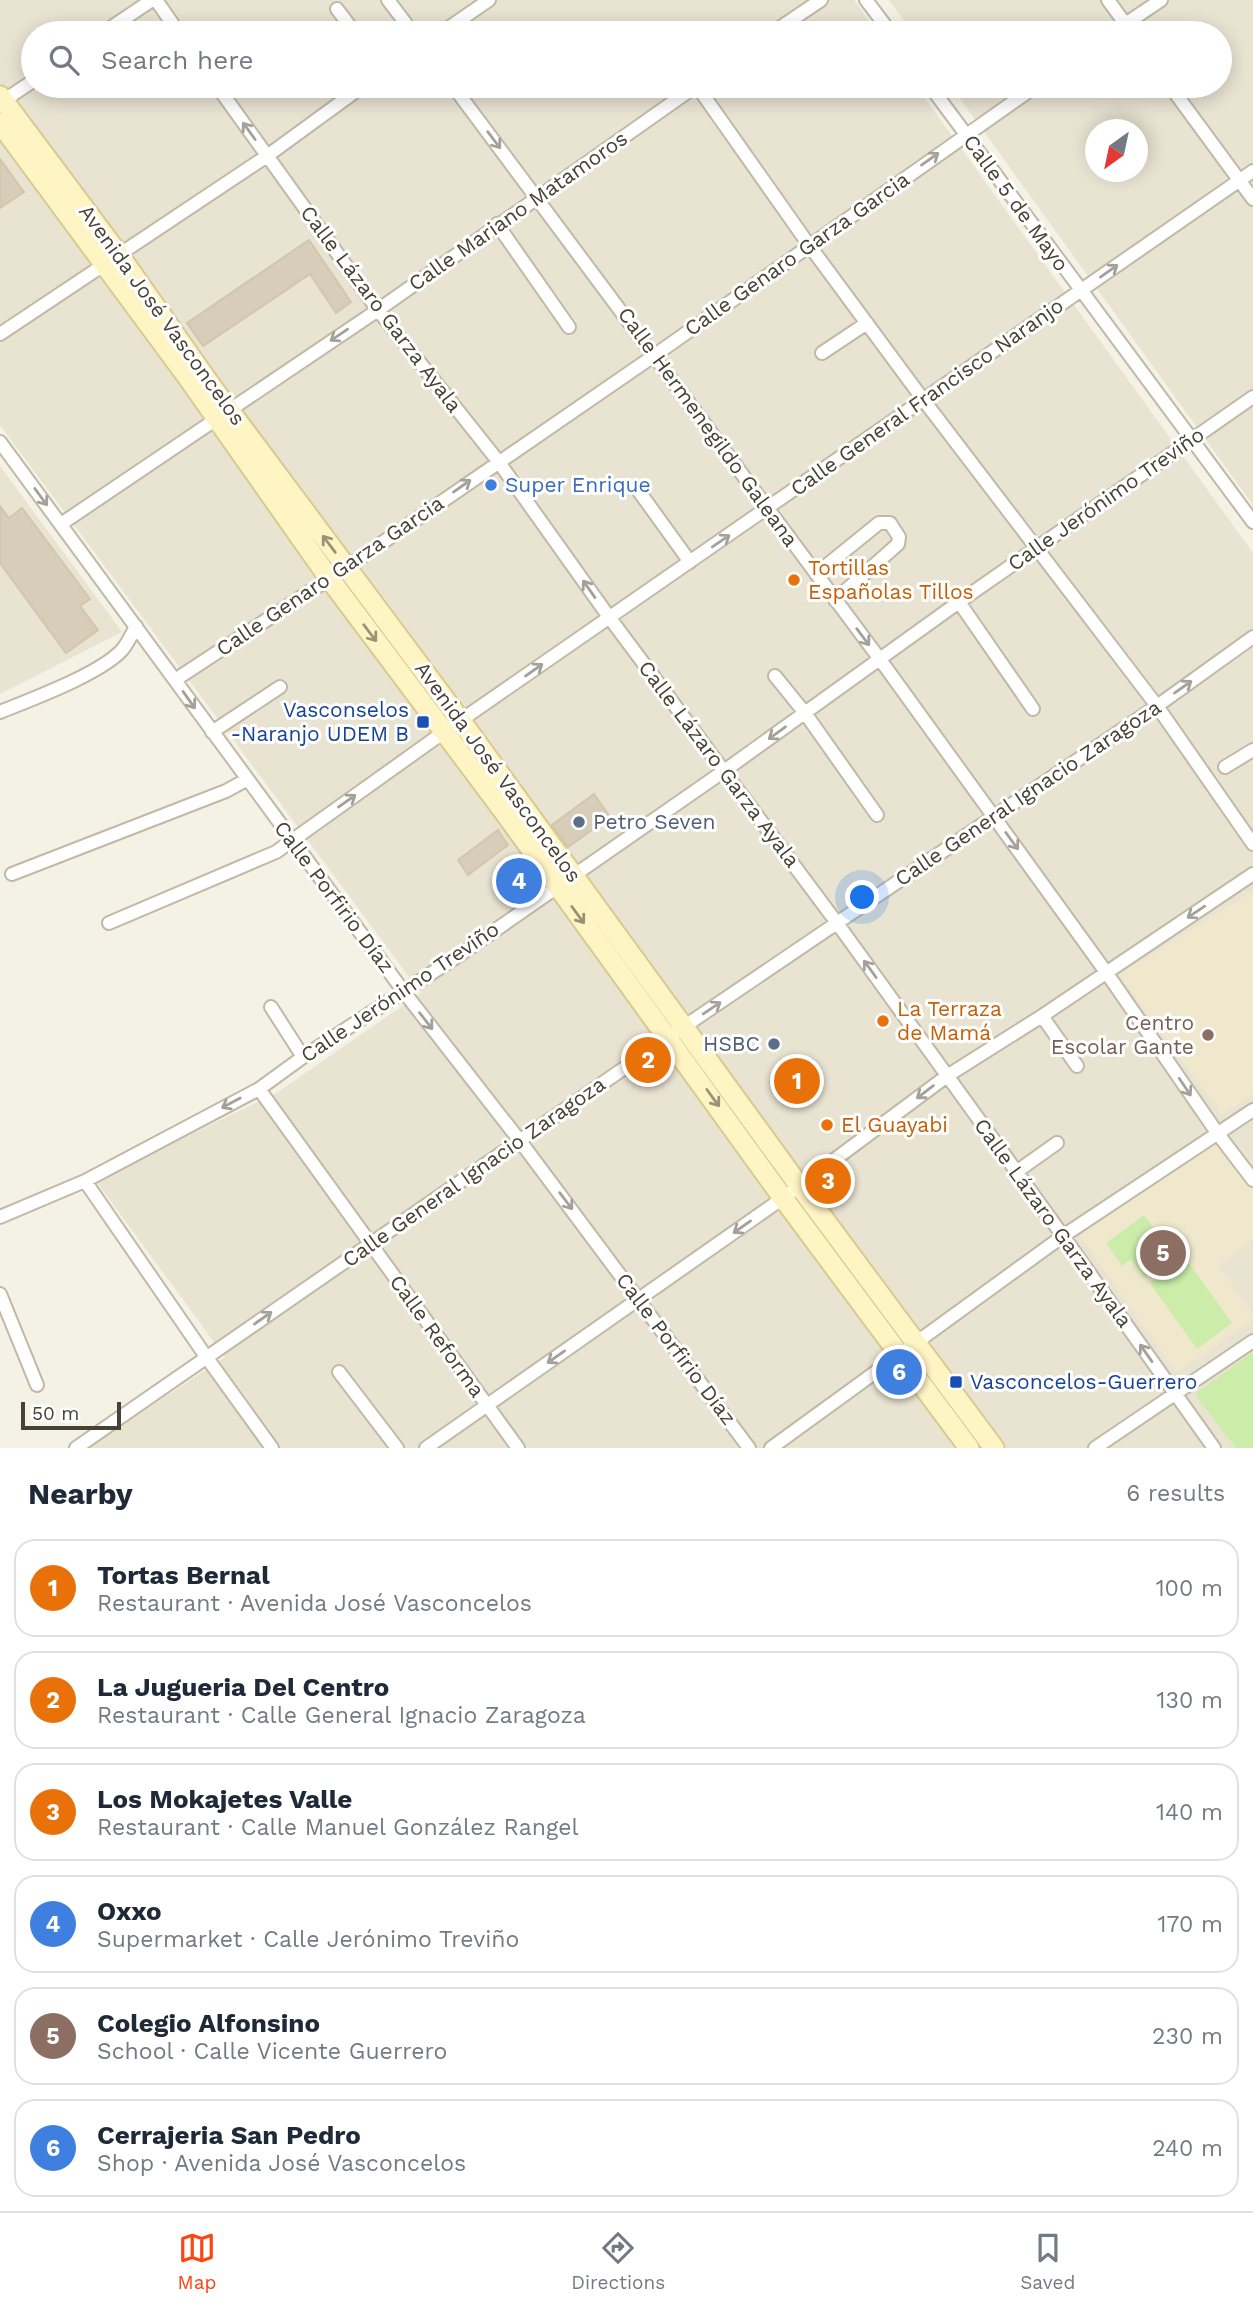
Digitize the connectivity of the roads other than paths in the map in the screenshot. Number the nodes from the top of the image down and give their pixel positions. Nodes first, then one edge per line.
1 (154, 0) edge
2 (388, 0) edge
3 (489, 0) edge
4 (821, 0) edge
5 (866, 0) edge
6 (1108, 0) edge
7 (1161, 0) edge
8 (337, 9) dead end
9 (122, 21) edge
10 (171, 21) edge
11 (346, 21) edge
12 (403, 21) edge
13 (458, 21) edge
14 (790, 21) edge
15 (882, 21) edge
16 (1123, 21) edge
17 (1138, 21) edge
18 (21, 88) edge
19 (226, 98) edge
20 (347, 98) edge
21 (462, 98) edge
22 (679, 98) edge
23 (705, 98) edge
24 (939, 98) edge
25 (1018, 98) edge
26 (1180, 98) edge
27 (1, 100) edge
28 (0, 123) edge
29 (966, 134) junction
30 (267, 156) junction
31 (1253, 171) edge
32 (1240, 180) junction
33 (537, 197) junction
34 (1253, 199) edge
35 (498, 224) junction
36 (808, 244) junction
37 (112, 260) junction
38 (1080, 291) junction
39 (378, 310) junction
40 (867, 323) junction
41 (569, 327) dead end
42 (0, 334) edge
43 (822, 353) dead end
44 (655, 355) junction
45 (1253, 397) edge
46 (922, 398) junction
47 (224, 415) junction
48 (1192, 439) junction
49 (0, 442) edge
50 (498, 461) junction
51 (638, 490) dead end
52 (768, 509) junction
53 (1253, 522) edge
54 (61, 524) junction
55 (1037, 547) junction
56 (690, 562) junction
57 (346, 568) junction
58 (816, 574) junction
59 (329, 578) junction
60 (835, 600) junction
61 (959, 602) junction
62 (609, 617) junction
63 (136, 626) junction
64 (1253, 637) edge
65 (879, 658) junction
66 (775, 676) dead end
67 (174, 680) junction
68 (280, 687) dead end
69 (1157, 706) junction
70 (1033, 709) dead end
71 (0, 712) edge
72 (804, 713) junction
73 (461, 721) junction
74 (212, 732) junction
75 (444, 732) junction
76 (1253, 750) edge
77 (1226, 767) dead end
78 (724, 771) junction
79 (246, 780) junction
80 (877, 815) dead end
81 (993, 815) junction
82 (292, 840) junction
83 (1253, 844) edge
84 (12, 874) dead end
85 (1253, 874) edge
86 (565, 881) junction
87 (108, 923) dead end
88 (837, 923) junction
89 (1106, 972) junction
90 (404, 992) junction
91 (271, 1007) dead end
92 (1042, 1016) junction
93 (685, 1026) junction
94 (668, 1038) junction
95 (303, 1057) junction
96 (1077, 1066) dead end
97 (947, 1076) junction
98 (258, 1088) junction
99 (1253, 1110) edge
100 (1218, 1134) junction
101 (520, 1141) junction
102 (1057, 1143) dead end
103 (1016, 1172) junction
104 (1253, 1180) edge
105 (85, 1181) junction
106 (800, 1185) junction
107 (783, 1198) junction
108 (0, 1217) edge
109 (1063, 1236) junction
110 (370, 1243) junction
111 (0, 1294) edge
112 (639, 1298) junction
113 (1253, 1341) edge
114 (916, 1342) junction
115 (898, 1355) junction
116 (206, 1357) junction
117 (340, 1372) dead end
118 (37, 1385) dead end
119 (1175, 1394) junction
120 (487, 1405) junction
121 (76, 1448) edge
122 (272, 1448) edge
123 (397, 1448) edge
124 (426, 1448) edge
125 (518, 1448) edge
126 (750, 1448) edge
127 (771, 1448) edge
128 (969, 1448) edge
129 (994, 1448) edge
130 (1095, 1448) edge
131 (1214, 1448) edge

1 - 9 street
1 - 10 street
2 - 12 street
3 - 13 street
4 - 14 street
5 - 15 street
6 - 16 street
7 - 17 street
8 - 11 street
18 - 27 street
30 -> 19 street, Calle Lázaro Garza Ayala
20 - 30 street
21 -> 33 street, Calle Hermenegildo Galeana
22 - 33 street, Calle Mariano Matamoros
23 - 36 street
24 - 29 street, Calle 5 de Mayo
25 - 29 street, Calle Genaro Garza Garcia
26 - 32 street
27 - 37 main road, Avenida José Vasconcelos
28 - 37 main road, Avenida José Vasconcelos
36 -> 29 street, Calle Genaro Garza Garcia
29 - 38 street, Calle 5 de Mayo
30 - 37 street
30 - 39 street, Calle Lázaro Garza Ayala
31 - 32 street, Calle General Francisco Naranjo
32 - 34 street
38 -> 32 street, Calle General Francisco Naranjo
33 - 35 street, Calle Mariano Matamoros
33 - 44 street, Calle Hermenegildo Galeana
35 - 39 street, Calle Mariano Matamoros
35 - 41 street
36 - 40 street
36 - 44 street, Calle Genaro Garza Garcia
37 - 42 street
37 - 47 main road, Avenida José Vasconcelos
38 - 46 street, Calle General Francisco Naranjo
38 - 48 street, Calle 5 de Mayo
39 -> 47 street, Calle Mariano Matamoros
39 - 50 street, Calle Lázaro Garza Ayala
40 - 43 street
40 - 46 street
44 - 50 street, Calle Genaro Garza Garcia
44 - 52 street, Calle Hermenegildo Galeana
45 - 48 street, Calle Jerónimo Treviño
46 - 52 street, Calle General Francisco Naranjo
46 - 55 street
47 - 54 street, Calle Mariano Matamoros
57 -> 47 main road, Avenida José Vasconcelos
47 - 59 main road, Avenida José Vasconcelos
48 - 53 street, Calle 5 de Mayo
48 - 55 street, Calle Jerónimo Treviño
49 -> 54 street, Calle Porfirio Díaz
57 -> 50 street, Calle Genaro Garza Garcia
62 -> 50 street, Calle Lázaro Garza Ayala
51 - 56 street
56 -> 52 street, Calle General Francisco Naranjo
52 - 58 street, Calle Hermenegildo Galeana
54 - 63 street, Calle Porfirio Díaz
55 - 61 street, Calle Jerónimo Treviño
55 - 69 street
56 - 62 street, Calle General Francisco Naranjo
57 - 59 street, Calle Genaro Garza Garcia
57 - 73 main road, Avenida José Vasconcelos
58 - 60 street, Calle Hermenegildo Galeana
58 - 60 street
59 - 67 street, Calle Genaro Garza Garcia
59 -> 75 main road, Avenida José Vasconcelos
60 -> 65 street, Calle Hermenegildo Galeana
61 - 65 street, Calle Jerónimo Treviño
61 - 70 street
73 -> 62 street, Calle General Francisco Naranjo
62 - 78 street, Calle Lázaro Garza Ayala
63 - 67 street, Calle Porfirio Díaz
63 - 71 street
69 -> 64 street, Calle General Ignacio Zaragoza
65 - 72 street, Calle Jerónimo Treviño
65 - 81 street, Calle Hermenegildo Galeana
66 - 72 street
67 -> 74 street, Calle Porfirio Díaz
68 - 74 street
69 - 81 street, Calle General Ignacio Zaragoza
69 - 83 street
72 -> 78 street, Calle Jerónimo Treviño
72 - 80 street
73 - 75 street, Calle General Francisco Naranjo
73 - 86 main road, Avenida José Vasconcelos
74 - 79 street, Calle Porfirio Díaz
82 -> 75 street, Calle General Francisco Naranjo
75 - 86 main road, Avenida José Vasconcelos
76 - 77 street
78 - 86 street, Calle Jerónimo Treviño
78 - 88 street, Calle Lázaro Garza Ayala
79 - 82 street, Calle Porfirio Díaz
79 - 84 street
81 - 88 street, Calle General Ignacio Zaragoza
81 -> 89 street, Calle Hermenegildo Galeana
82 - 87 street, Calle General Francisco Naranjo
82 - 90 street, Calle Porfirio Díaz
85 -> 89 street
86 - 90 street, Calle Jerónimo Treviño
86 - 93 main road, Avenida José Vasconcelos
86 -> 94 main road, Avenida José Vasconcelos
93 -> 88 street, Calle General Ignacio Zaragoza
97 -> 88 street, Calle Lázaro Garza Ayala
89 - 92 street
89 -> 100 street, Calle Hermenegildo Galeana
90 - 95 street, Calle Jerónimo Treviño
90 -> 101 street, Calle Porfirio Díaz
91 - 95 street
92 - 96 street
92 - 97 street
93 - 94 street, Calle General Ignacio Zaragoza
93 - 106 main road, Avenida José Vasconcelos
94 - 101 street, Calle General Ignacio Zaragoza
94 -> 107 main road, Avenida José Vasconcelos
95 - 98 street, Calle Jerónimo Treviño
97 - 103 street, Calle Lázaro Garza Ayala
97 -> 106 street
98 -> 105 street, Calle Jerónimo Treviño
98 - 110 street, Calle Reforma
99 - 100 street
100 - 104 street, Calle Hermenegildo Galeana
100 - 109 street
101 - 110 street, Calle General Ignacio Zaragoza
101 -> 112 street, Calle Porfirio Díaz
102 - 103 street
103 - 109 street, Calle Lázaro Garza Ayala
105 - 108 street, Calle Jerónimo Treviño
105 - 116 street
106 - 107 street
106 - 114 main road, Avenida José Vasconcelos
107 -> 112 street
107 - 115 main road, Avenida José Vasconcelos
109 - 114 street
119 -> 109 street, Calle Lázaro Garza Ayala
116 -> 110 street, Calle General Ignacio Zaragoza
110 - 120 street, Calle Reforma
111 - 118 street
112 -> 120 street
112 - 126 street, Calle Porfirio Díaz
113 - 119 street
114 - 115 street
114 - 129 main road, Avenida José Vasconcelos
115 - 127 street
115 - 128 main road, Avenida José Vasconcelos
116 - 121 street, Calle General Ignacio Zaragoza
116 - 122 street
117 - 123 street
119 - 130 street
119 - 131 street, Calle Lázaro Garza Ayala
120 - 124 street
120 - 125 street, Calle Reforma

